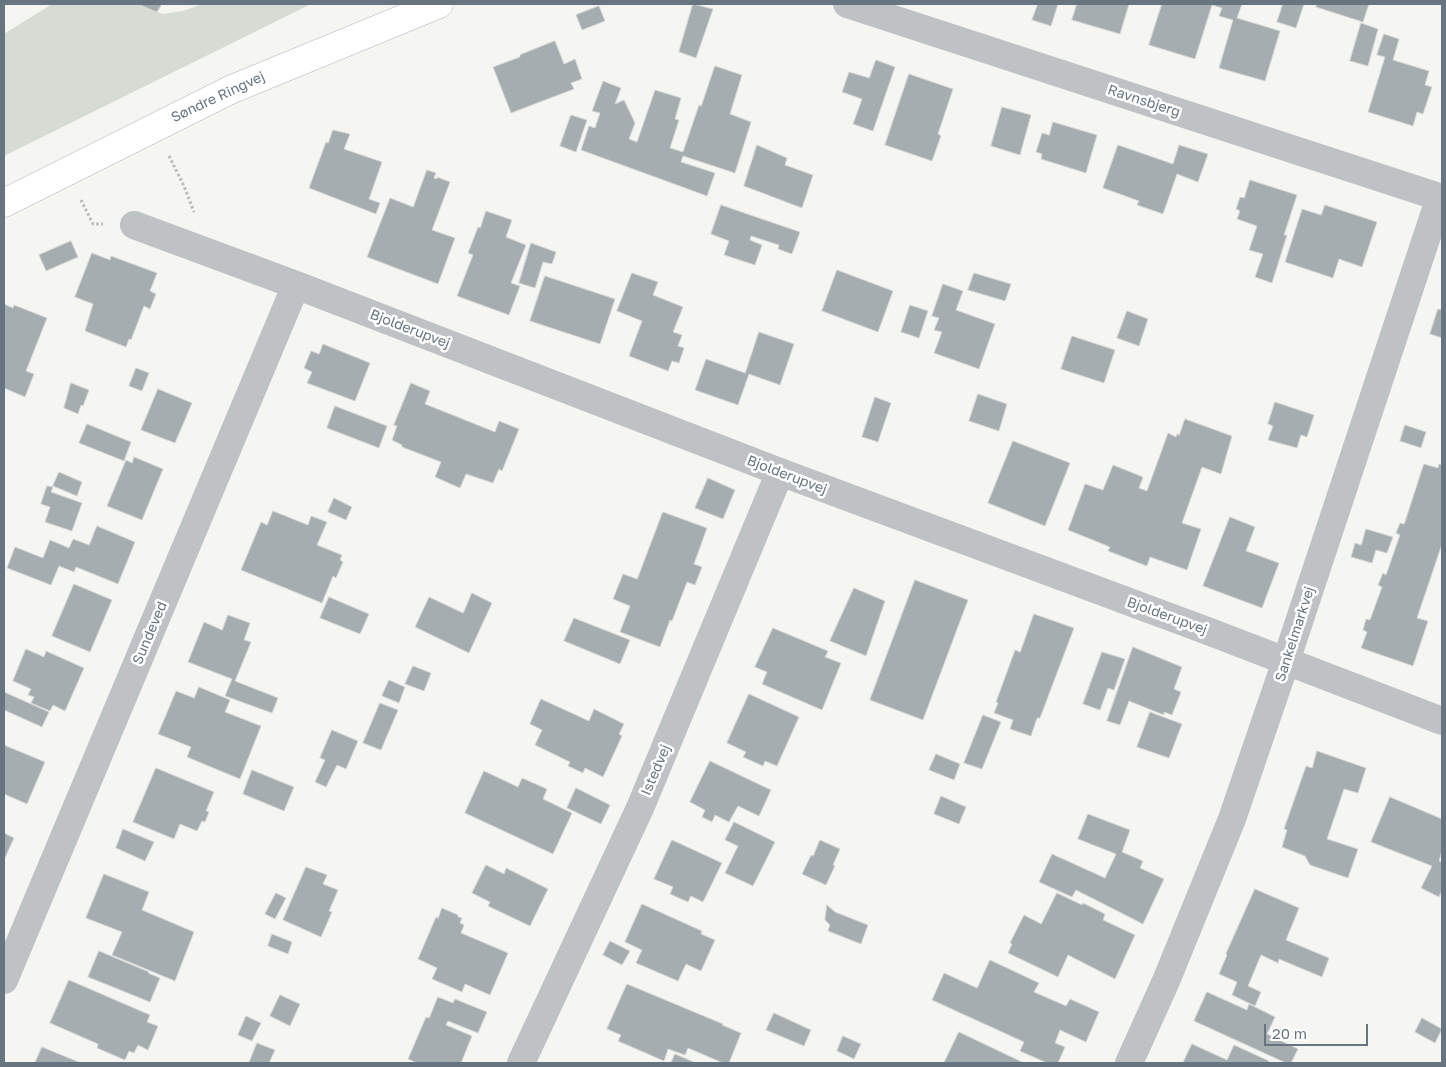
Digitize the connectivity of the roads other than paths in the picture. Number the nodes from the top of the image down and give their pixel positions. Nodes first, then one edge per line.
1 (439, 4) edge
2 (846, 4) edge
3 (1441, 197) edge
4 (4, 203) edge
5 (134, 225) road end
6 (296, 285) junction
7 (780, 472) junction
8 (1286, 661) junction
9 (1442, 722) edge
10 (4, 980) edge
11 (521, 1063) edge
12 (1129, 1063) edge

1 - 4 main road, Søndre Ringvej
2 - 3 street, Ravnsbjerg
3 - 8 street, Sankelmarkvej
5 - 6 street, Bjolderupvej
6 - 7 street, Bjolderupvej
6 - 10 street, Sundeved
7 - 8 street, Bjolderupvej
7 - 11 street, Istedvej
8 - 9 street, Bjolderupvej
8 - 12 street, Sankelmarkvej

